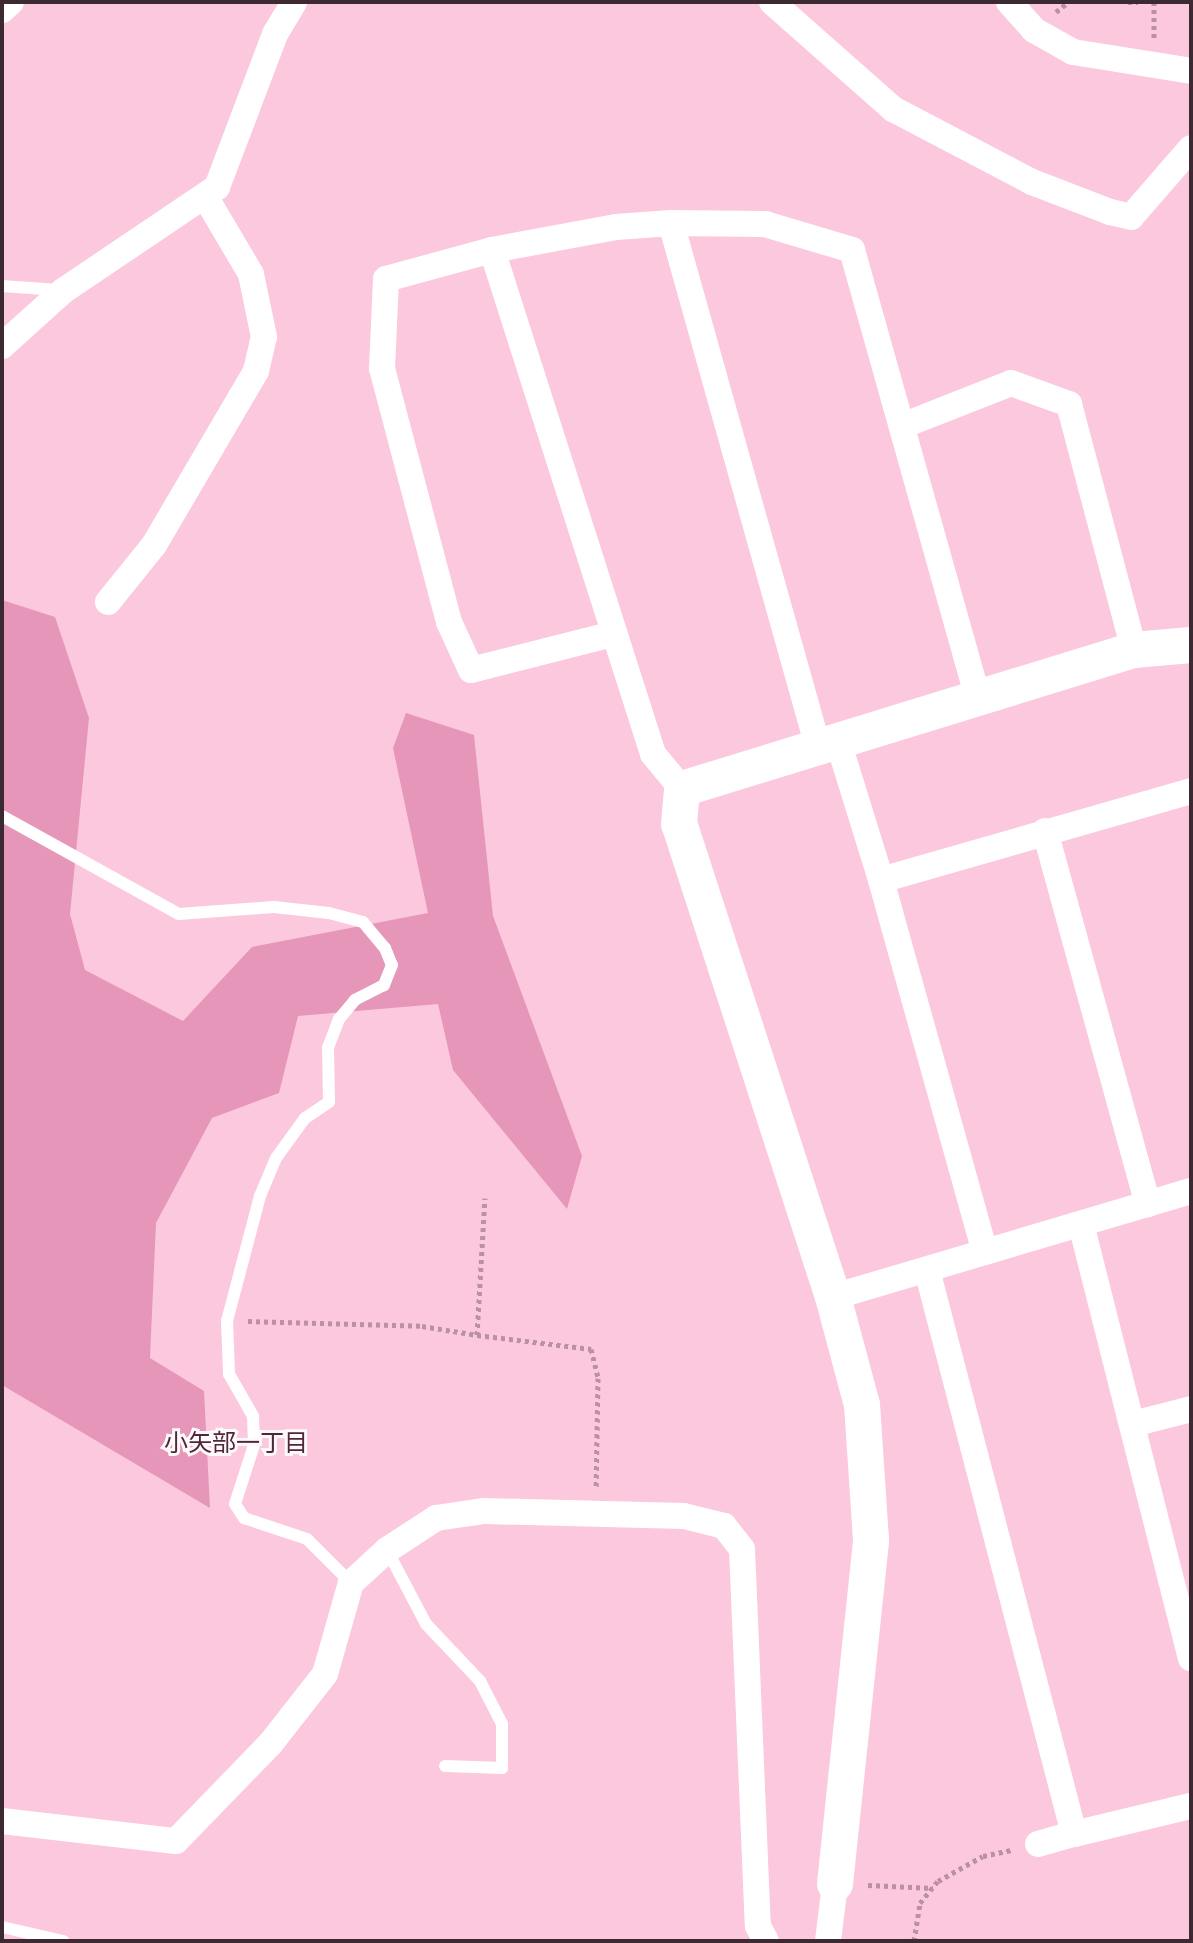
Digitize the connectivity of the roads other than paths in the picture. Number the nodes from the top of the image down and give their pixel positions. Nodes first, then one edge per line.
1 (11, 2) edge
2 (294, 2) edge
3 (772, 2) edge
4 (1009, 2) edge
5 (2, 10) edge
6 (1191, 71) edge
7 (1191, 148) edge
8 (206, 198) junction
9 (671, 223) junction
10 (492, 250) junction
11 (2, 286) edge
12 (63, 291) junction
13 (2, 346) edge
14 (902, 426) junction
15 (108, 602) dead end
16 (613, 634) junction
17 (1191, 645) edge
18 (1134, 650) junction
19 (978, 698) junction
20 (828, 744) junction
21 (682, 789) junction
22 (1191, 791) edge
23 (2, 816) edge
24 (1045, 831) junction
25 (881, 880) junction
26 (1191, 1191) edge
27 (1148, 1204) junction
28 (1081, 1224) junction
29 (985, 1252) junction
30 (927, 1270) junction
31 (833, 1297) junction
32 (1191, 1409) edge
33 (1133, 1424) junction
34 (387, 1550) junction
35 (351, 1583) junction
36 (1185, 1608) edge
37 (1191, 1658) edge
38 (445, 1766) dead end
39 (1191, 1806) edge
40 (2, 1821) edge
41 (1074, 1834) junction
42 (1038, 1844) road end
43 (835, 1884) joint
44 (2, 1927) edge
45 (63, 1941) edge
46 (766, 1941) edge
47 (828, 1941) edge

1 - 5 street
2 - 8 street
3 - 7 street
4 - 6 street
8 - 12 street
8 - 15 street
9 - 10 street
9 - 14 street
9 - 20 street
10 - 16 street
10 - 16 street
11 - 12 lane
12 - 13 street
14 - 18 street
14 - 19 street
16 - 21 street
17 - 18 street
18 - 19 street
19 - 20 street
20 - 21 street
20 - 25 street
21 - 31 street
22 - 24 street
23 - 35 lane
24 - 25 street
24 - 27 street
25 - 29 street
26 - 27 street
27 - 28 street
28 - 29 street
28 - 33 street
29 - 30 street
30 - 31 street
30 - 41 street
31 - 43 street
32 - 33 street
33 - 36 street
34 - 35 street
34 - 38 lane
34 - 46 street
35 - 40 street
36 - 37 street
39 - 41 street
41 - 42 street
43 - 47 street
44 - 45 lane

